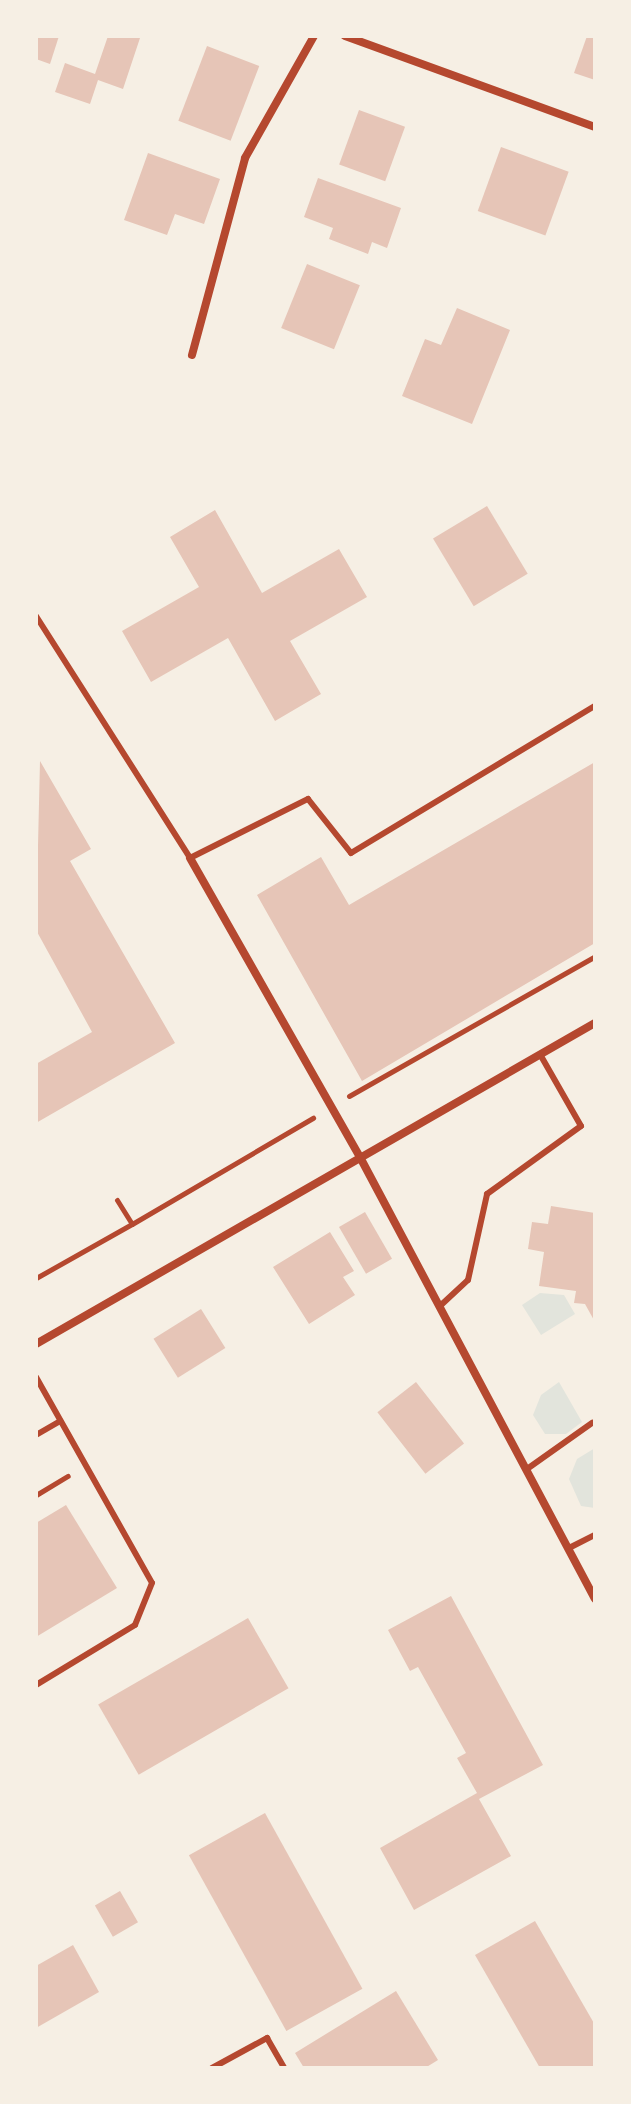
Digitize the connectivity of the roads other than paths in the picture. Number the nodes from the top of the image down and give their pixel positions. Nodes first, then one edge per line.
1 (314, 36) edge
2 (345, 36) edge
3 (595, 127) edge
4 (192, 355) dead end
5 (36, 616) edge
6 (595, 706) edge
7 (190, 858) junction
8 (595, 1023) edge
9 (541, 1056) junction
10 (361, 1159) junction
11 (440, 1306) junction
12 (36, 1344) edge
13 (36, 1377) edge
14 (60, 1421) junction
15 (592, 1423) dead end
16 (36, 1435) edge
17 (527, 1469) junction
18 (595, 1535) edge
19 (569, 1548) junction
20 (595, 1599) edge
21 (36, 1685) edge
22 (212, 2068) edge
23 (284, 2068) edge

1 - 4 street
2 - 3 street
5 - 7 lane
6 - 7 lane
7 - 10 street
8 - 9 street
9 - 10 street
9 - 11 lane
10 - 11 street
10 - 12 street
11 - 17 street
13 - 14 lane
14 - 16 lane
14 - 21 lane
15 - 17 lane
17 - 19 street
18 - 19 lane
19 - 20 street
22 - 23 lane

